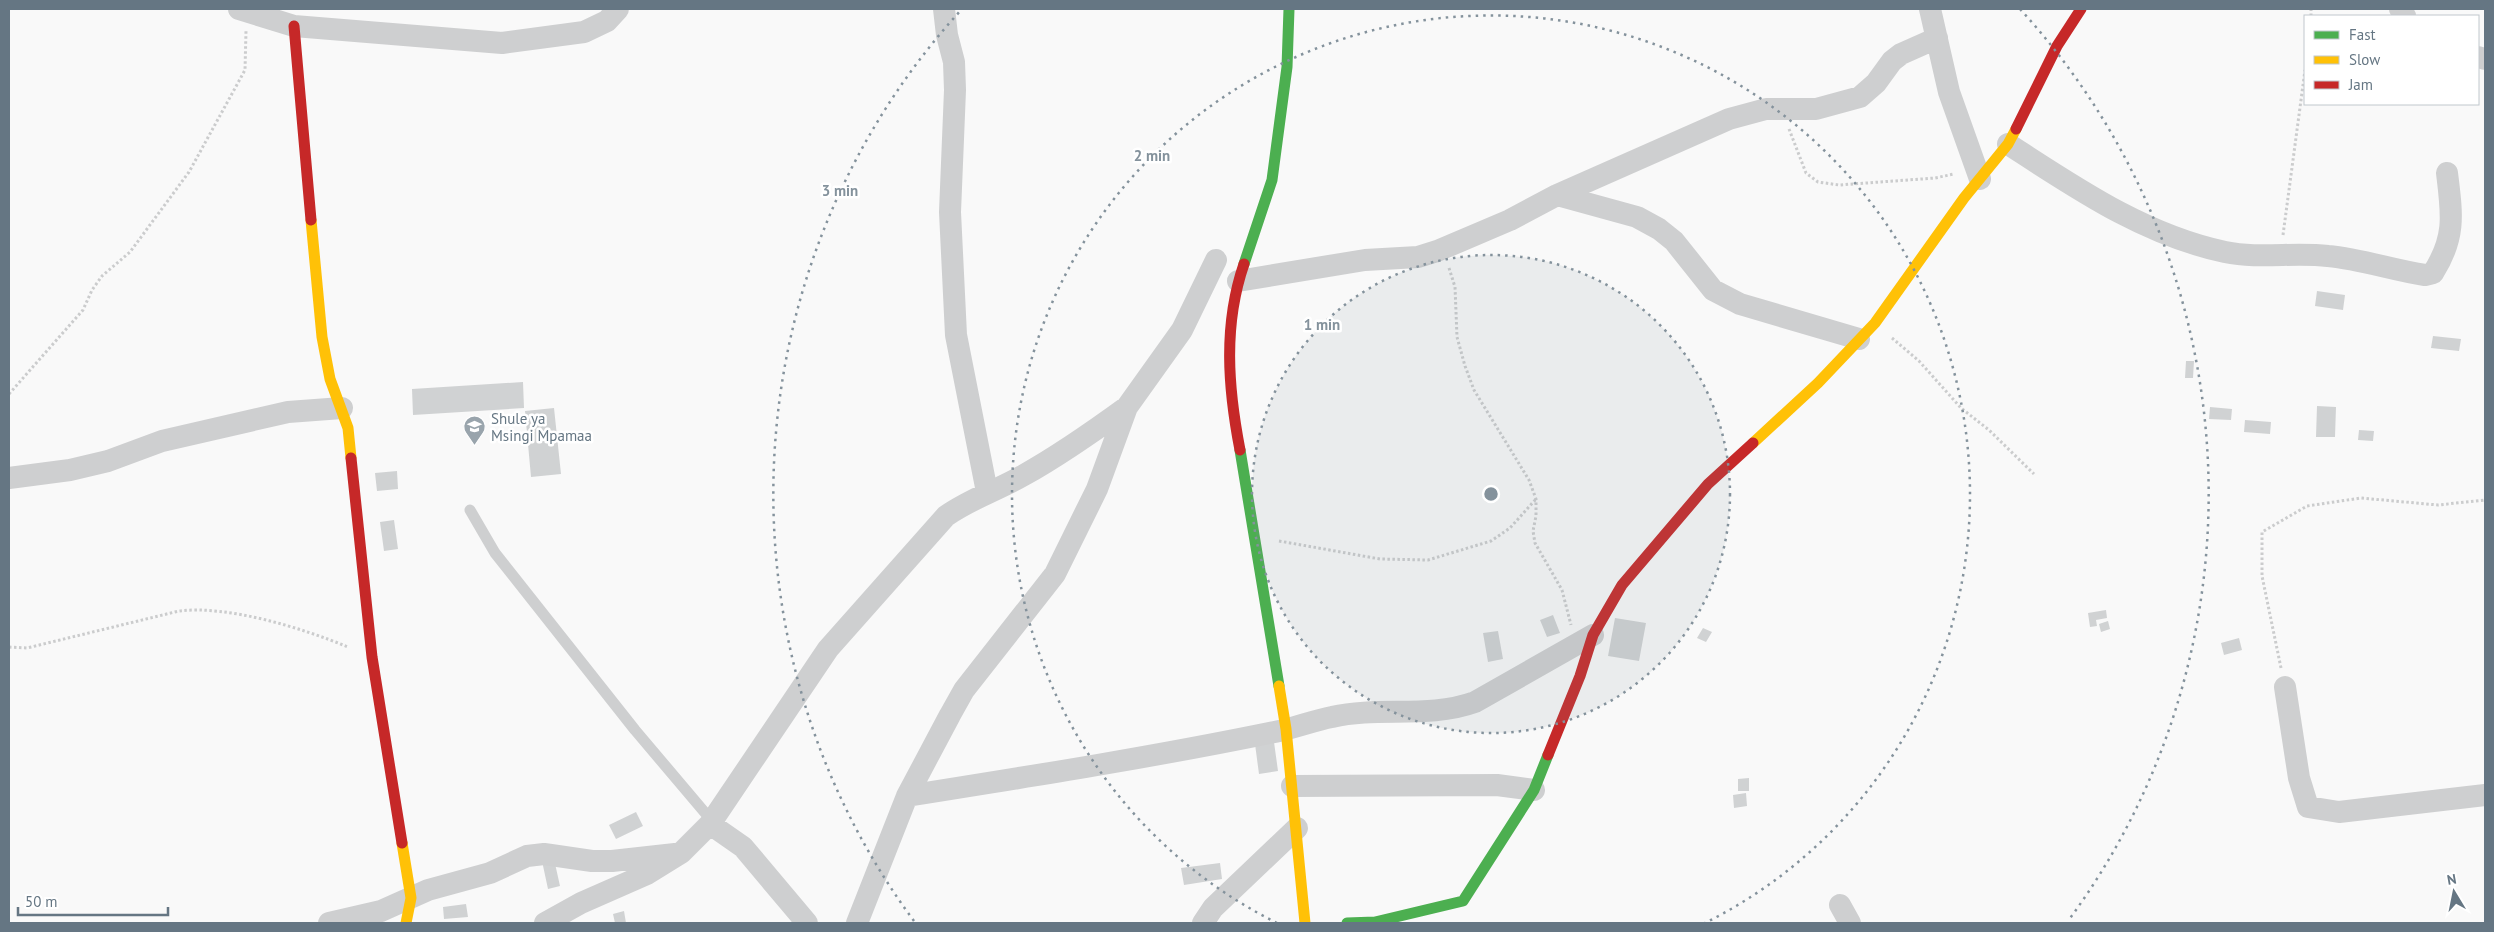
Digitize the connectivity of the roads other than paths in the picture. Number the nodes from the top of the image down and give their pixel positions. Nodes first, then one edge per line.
1 (618, 9) edge
2 (944, 9) edge
3 (1289, 9) edge
4 (1930, 9) edge
5 (2082, 9) edge
6 (243, 10) edge
7 (294, 26) junction
8 (1937, 38) junction
9 (2008, 144) junction
10 (2446, 173) dead end
11 (1978, 174) junction
12 (1557, 195) junction
13 (1216, 260) dead end
14 (1238, 282) junction
15 (1859, 339) junction
16 (1127, 407) junction
17 (342, 408) junction
18 (9, 478) edge
19 (987, 492) junction
20 (470, 510) dead end
21 (1584, 640) junction
22 (2285, 687) road end
23 (1286, 729) junction
24 (1292, 786) junction
25 (1534, 790) junction
26 (2485, 795) edge
27 (907, 796) junction
28 (711, 822) junction
29 (1297, 828) junction
30 (681, 854) junction
31 (411, 898) junction
32 (329, 923) edge
33 (406, 923) edge
34 (545, 923) edge
35 (807, 923) edge
36 (857, 923) edge
37 (1203, 923) edge
38 (1305, 923) edge
39 (1347, 923) edge

1 - 7 street
2 - 19 street
3 - 14 street
4 - 8 street
5 - 9 street
6 - 7 street
7 - 17 street
8 - 11 street
8 - 12 street
9 - 10 street
9 - 11 street
11 - 15 street
12 - 14 street
12 - 15 street
13 - 16 street
14 - 23 street
15 - 21 street
16 - 19 street
16 - 27 street
17 - 18 street
17 - 31 street
19 - 28 street
20 - 28 lane
21 - 23 street
21 - 25 street
22 - 26 street
23 - 24 street
23 - 27 street
24 - 25 street
24 - 29 street
25 - 39 street
27 - 36 street
28 - 30 street
28 - 35 street
29 - 37 street
29 - 38 street
30 - 31 street
30 - 34 street
31 - 32 street
31 - 33 street

